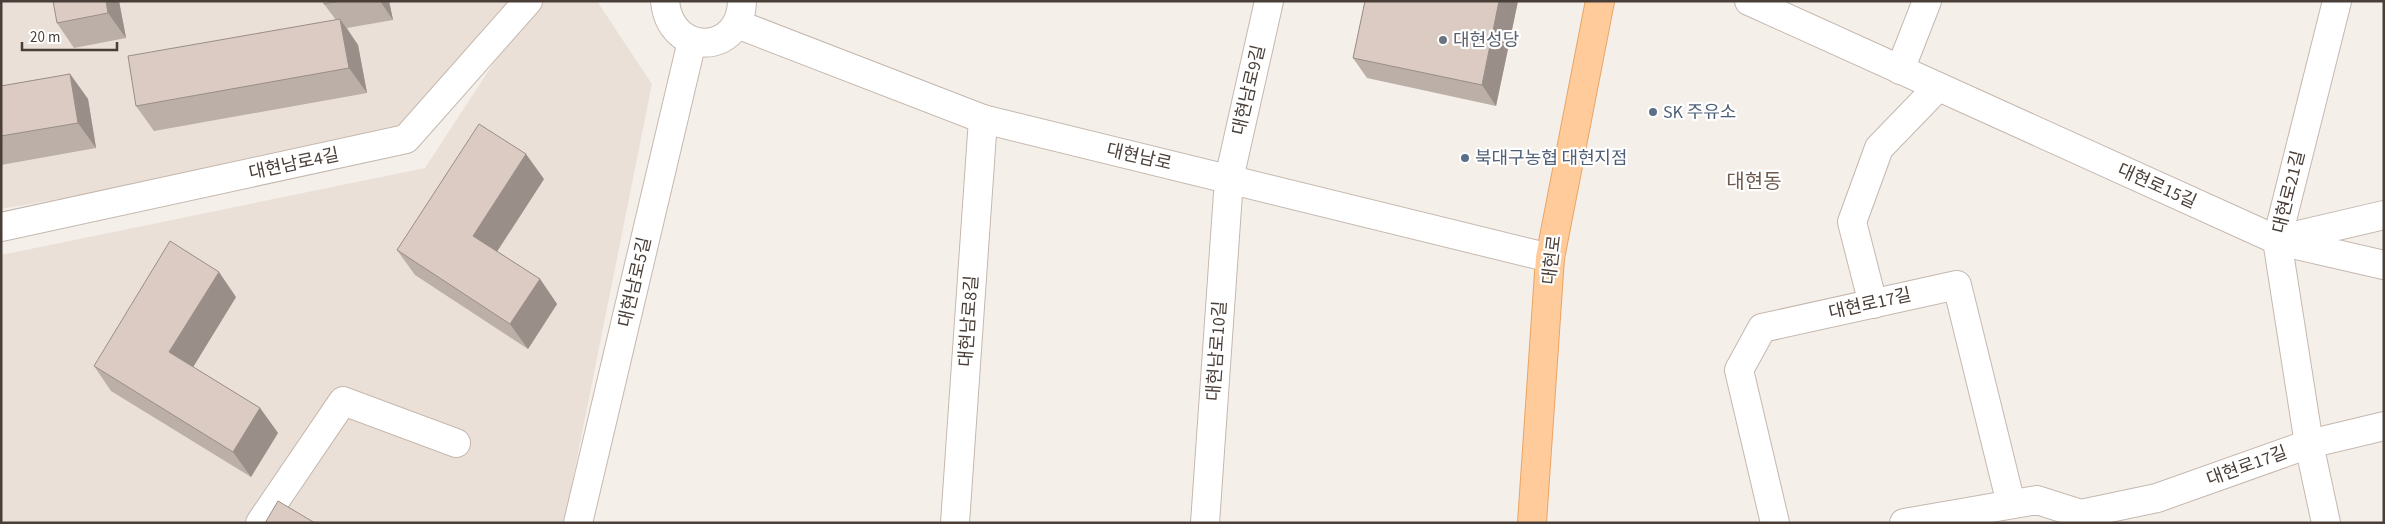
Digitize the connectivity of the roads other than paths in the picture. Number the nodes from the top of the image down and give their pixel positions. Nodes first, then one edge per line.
1 (528, 1) edge
2 (665, 1) edge
3 (1269, 1) edge
4 (1600, 1) edge
5 (1749, 1) edge
6 (1927, 1) edge
7 (2337, 1) edge
8 (740, 13) edge
9 (692, 41) junction
10 (1900, 70) junction
11 (1938, 87) junction
12 (983, 120) junction
13 (1229, 178) junction
14 (2384, 215) edge
15 (1, 227) edge
16 (2276, 240) junction
17 (1550, 258) junction
18 (2384, 265) edge
19 (1873, 304) junction
20 (2384, 426) edge
21 (456, 443) dead end
22 (2309, 444) junction
23 (2011, 504) junction
24 (260, 523) edge
25 (578, 523) edge
26 (954, 523) edge
27 (1205, 523) edge
28 (1532, 523) edge
29 (1775, 523) edge
30 (1904, 523) edge
31 (2326, 523) edge

1 - 15 street, 대현남로4길
2 - 9 street
3 - 13 street, 대현남로9길
4 - 17 main road, 대현로
5 - 10 street, 대현로15길
6 - 10 street
7 - 16 street, 대현로21길
8 - 9 street
8 - 12 street, 대현남로
9 - 25 street, 대현남로5길
10 - 11 street, 대현로15길
11 - 16 street, 대현로15길
11 - 19 street
12 - 13 street, 대현남로
12 - 26 street, 대현남로8길
13 - 17 street, 대현남로
13 - 27 street, 대현남로10길
14 - 16 street
16 - 18 street, 대현로15길
16 - 22 street, 대현로21길
17 - 28 main road, 대현로
19 - 23 street, 대현로17길
19 - 29 street, 대현로17길
20 - 22 street
21 - 24 street
22 - 23 street, 대현로17길
22 - 31 street, 대현로21길
23 - 30 street, 대현로17길

